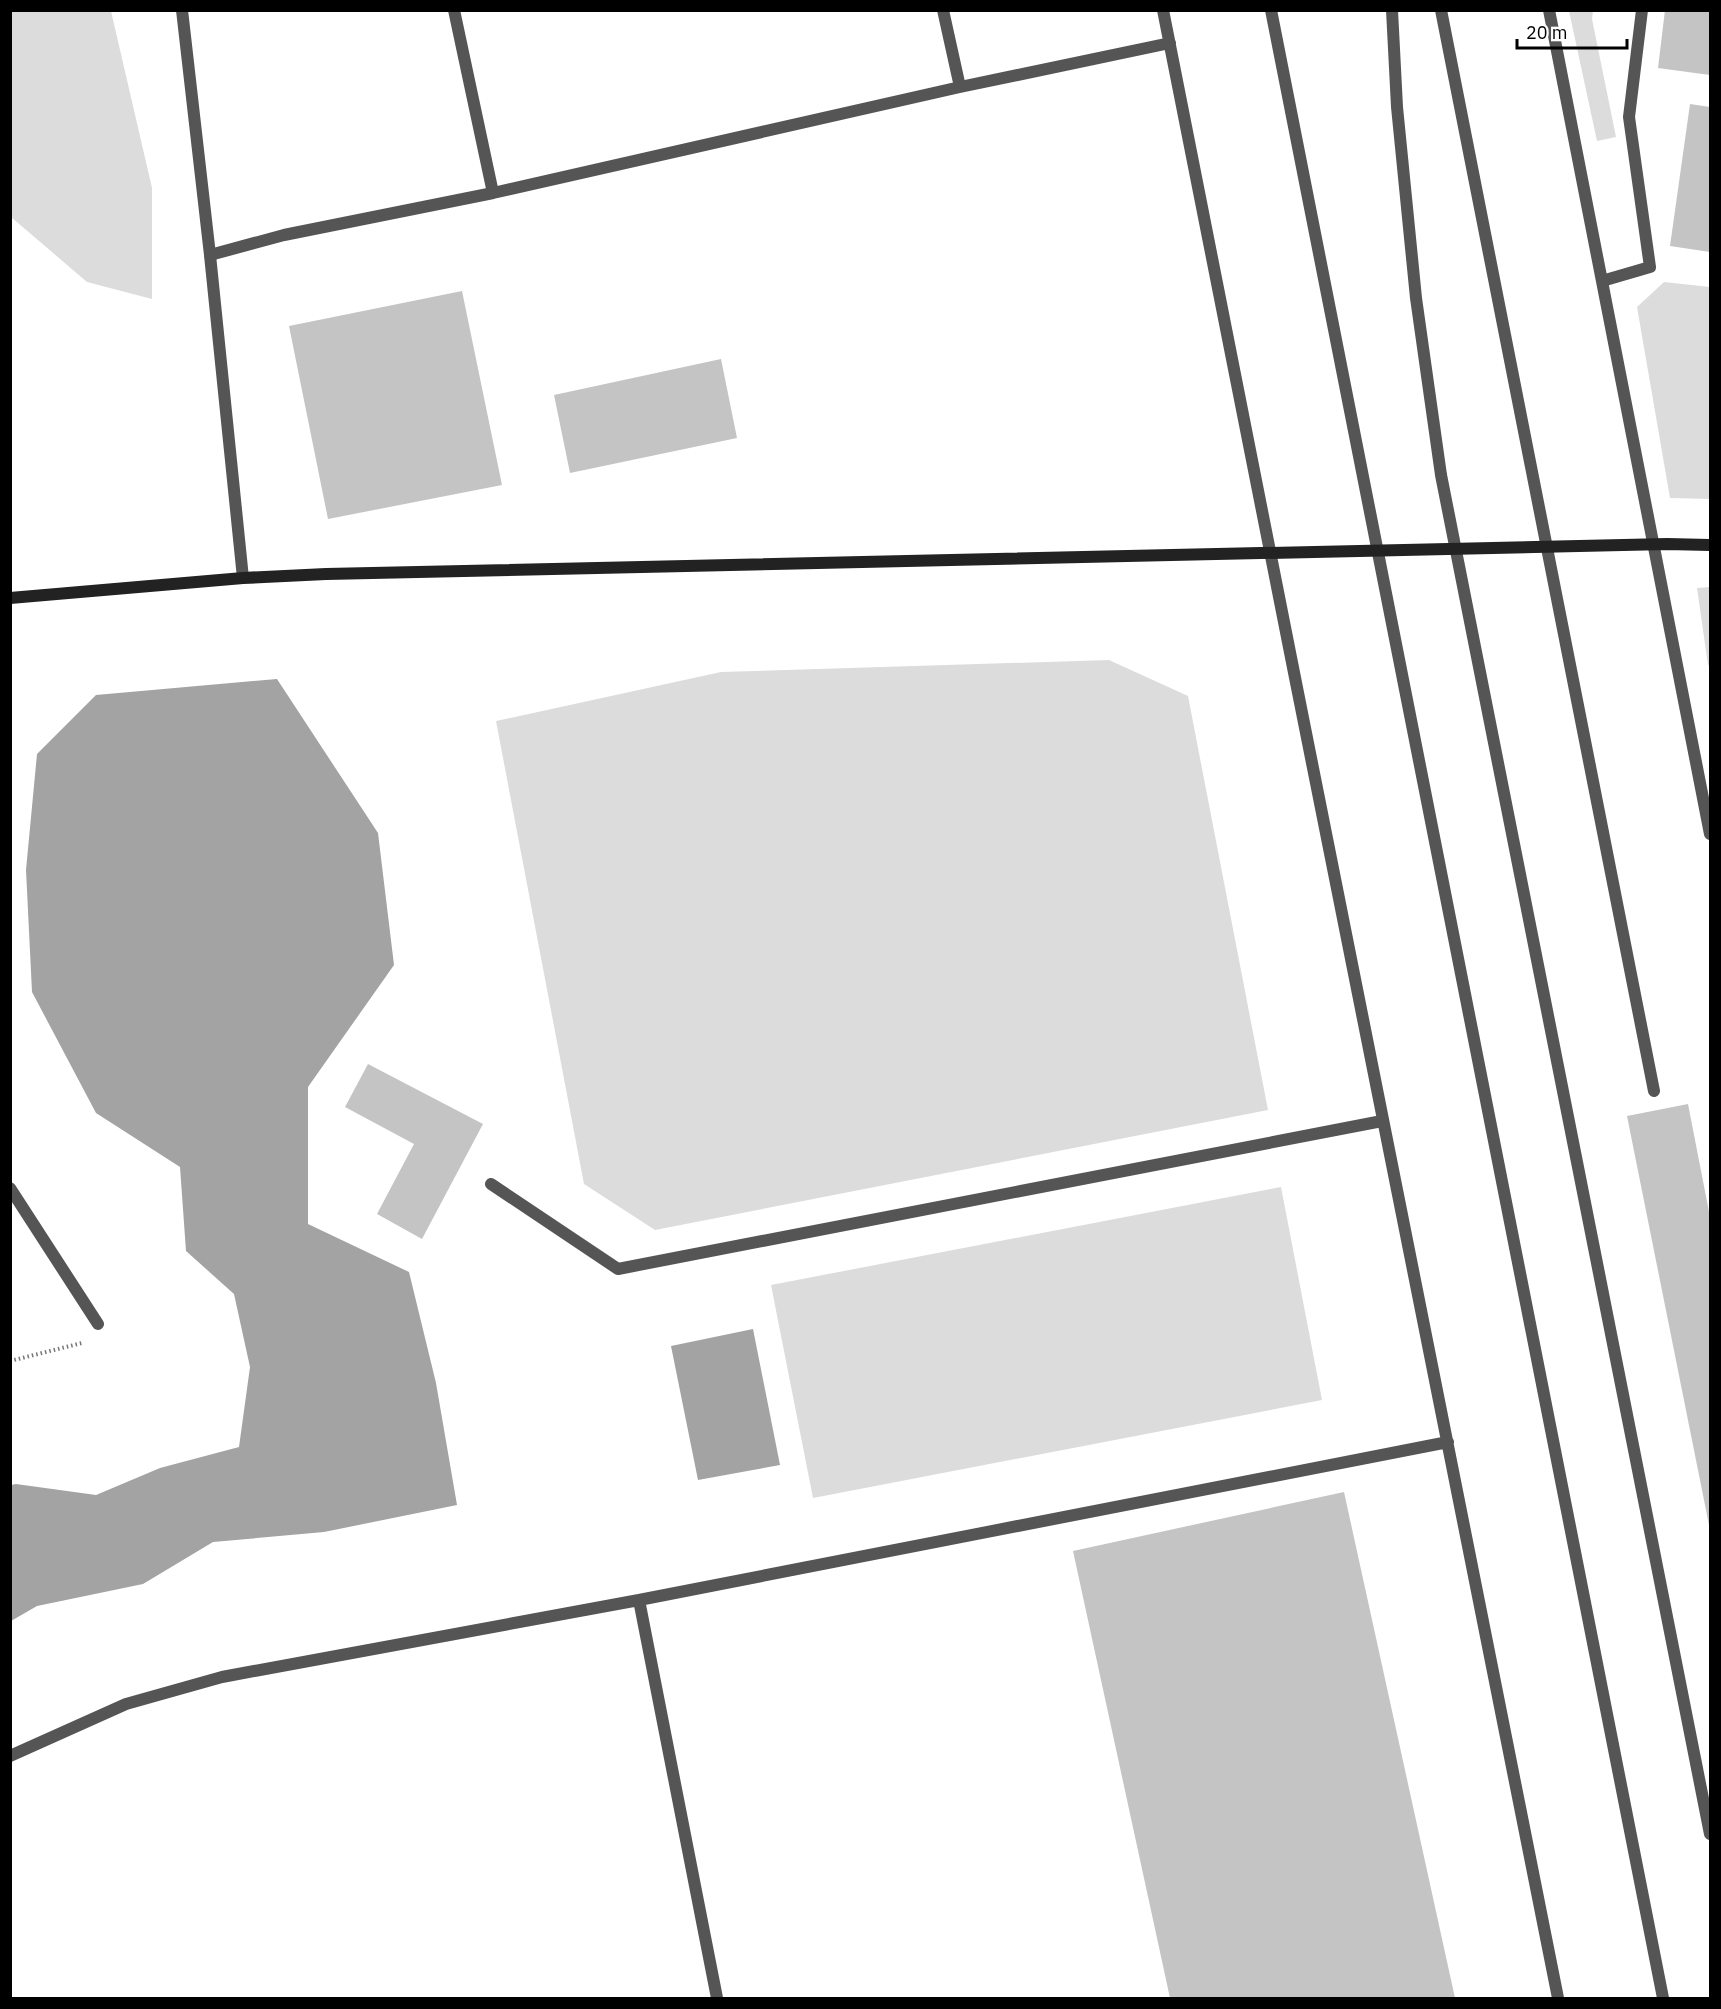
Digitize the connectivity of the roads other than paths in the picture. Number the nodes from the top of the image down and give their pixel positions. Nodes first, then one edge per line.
1 (182, 10) edge
2 (454, 10) edge
3 (943, 10) edge
4 (1163, 10) edge
5 (1270, 10) edge
6 (1392, 10) edge
7 (1442, 10) edge
8 (1549, 10) edge
9 (1642, 10) edge
10 (1170, 43) junction
11 (960, 87) junction
12 (493, 193) junction
13 (210, 255) junction
14 (1602, 281) junction
15 (1710, 545) edge
16 (243, 578) junction
17 (10, 598) edge
18 (1710, 834) edge
19 (1654, 1091) dead end
20 (1382, 1121) junction
21 (491, 1184) dead end
22 (10, 1188) edge
23 (98, 1324) road end
24 (1448, 1442) junction
25 (639, 1600) junction
26 (10, 1756) edge
27 (1710, 1834) edge
28 (717, 1998) edge
29 (1558, 1998) edge
30 (1663, 1998) edge

1 - 13 street
2 - 12 street
3 - 11 street
4 - 10 street
5 - 30 street
6 - 27 street
7 - 19 street
8 - 14 street
9 - 14 street
10 - 11 street
10 - 20 street
11 - 12 street
12 - 13 street
13 - 16 street
14 - 18 street
15 - 16 street
16 - 17 street
20 - 21 street
20 - 24 street
22 - 23 street
24 - 25 street
24 - 29 street
25 - 26 street
25 - 28 street

